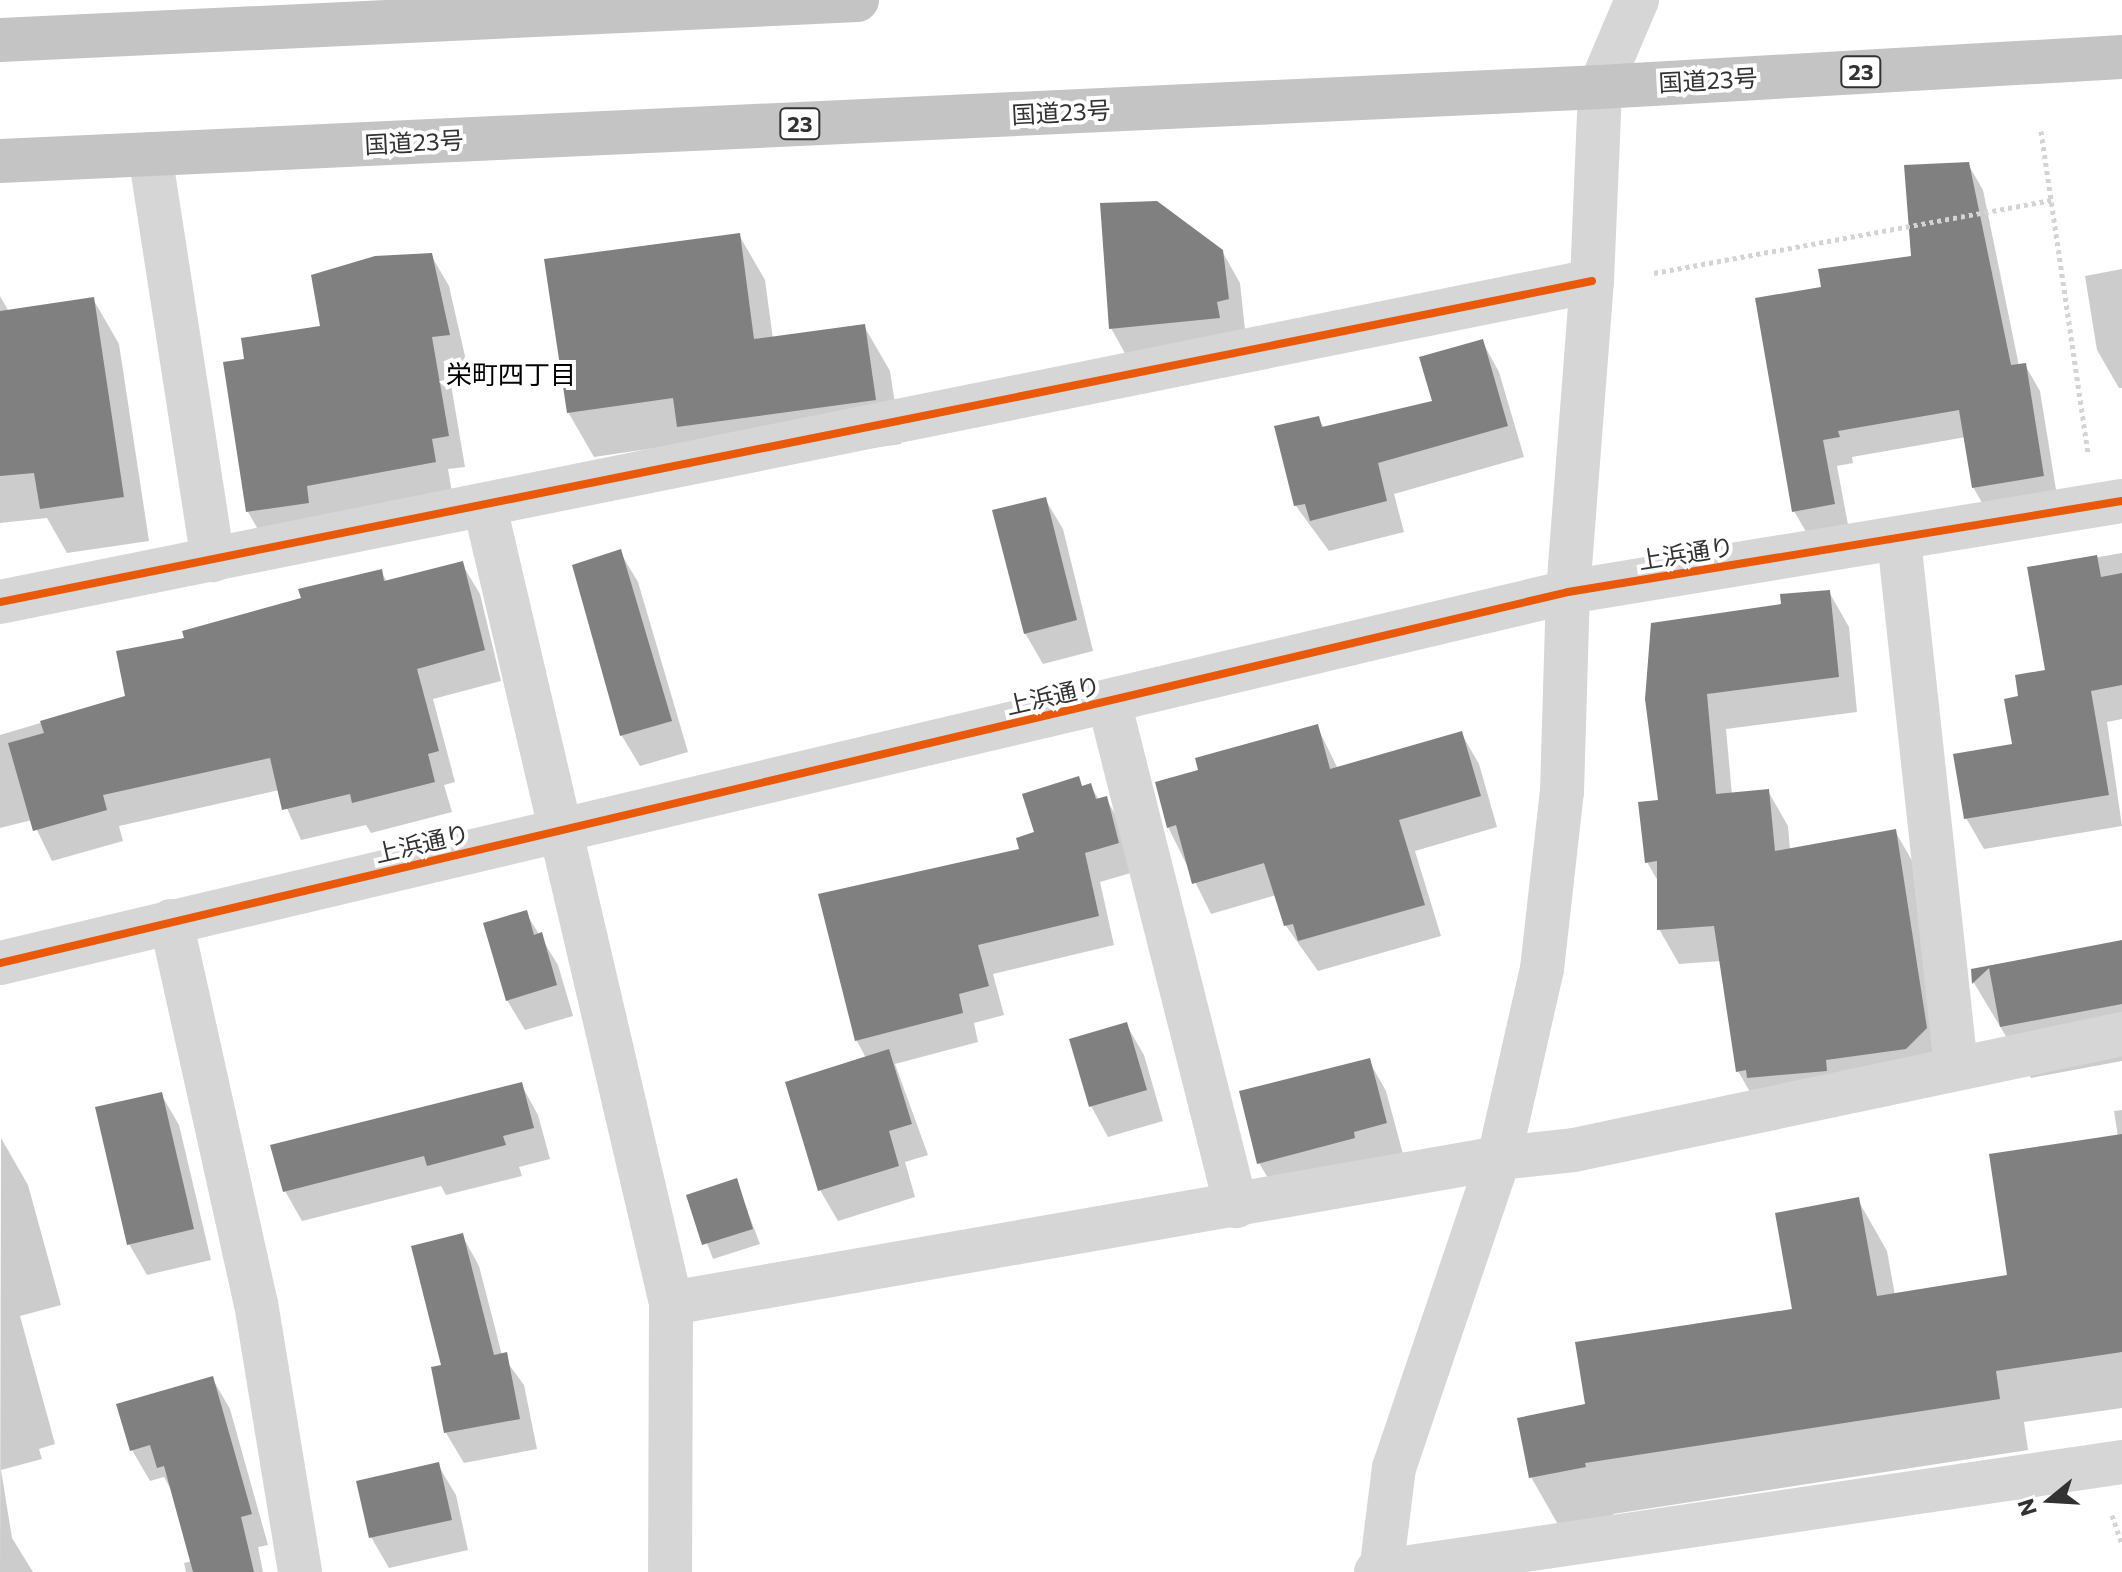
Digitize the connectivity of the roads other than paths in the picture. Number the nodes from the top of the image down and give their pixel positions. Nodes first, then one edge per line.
1 (857, 0) edge
2 (1637, 0) edge
3 (632, 4) edge
4 (0, 40) edge
5 (2122, 57) edge
6 (1600, 87) junction
7 (150, 154) junction
8 (0, 161) edge
9 (1592, 281) junction
10 (2109, 503) edge
11 (485, 507) junction
12 (1899, 540) junction
13 (213, 560) junction
14 (1568, 592) junction
15 (0, 602) edge
16 (1109, 702) junction
17 (562, 832) junction
18 (171, 921) junction
19 (0, 963) edge
20 (2122, 1034) edge
21 (1956, 1067) junction
22 (1499, 1158) junction
23 (1236, 1206) junction
24 (671, 1303) junction
25 (2122, 1462) edge
26 (1379, 1571) edge
27 (300, 1572) edge
28 (670, 1572) edge

1 - 3 highway
2 - 6 street
3 - 4 highway
5 - 6 highway, 国道23号 / 23
6 - 7 highway, 国道23号 / 23
6 - 9 street
7 - 8 highway, 国道23号 / 23
7 - 13 street
9 - 11 street
9 - 14 street
10 - 12 street, 上浜通り
11 - 13 street
11 - 17 street
12 - 14 street, 上浜通り
12 - 21 street
13 - 15 street
14 - 16 street, 上浜通り
14 - 22 street
16 - 17 street, 上浜通り
16 - 23 street
17 - 18 street, 上浜通り
17 - 24 street
18 - 19 street, 上浜通り
18 - 27 street
20 - 21 street
21 - 22 street
22 - 23 street
22 - 26 street
23 - 24 street
24 - 28 street
25 - 26 street

